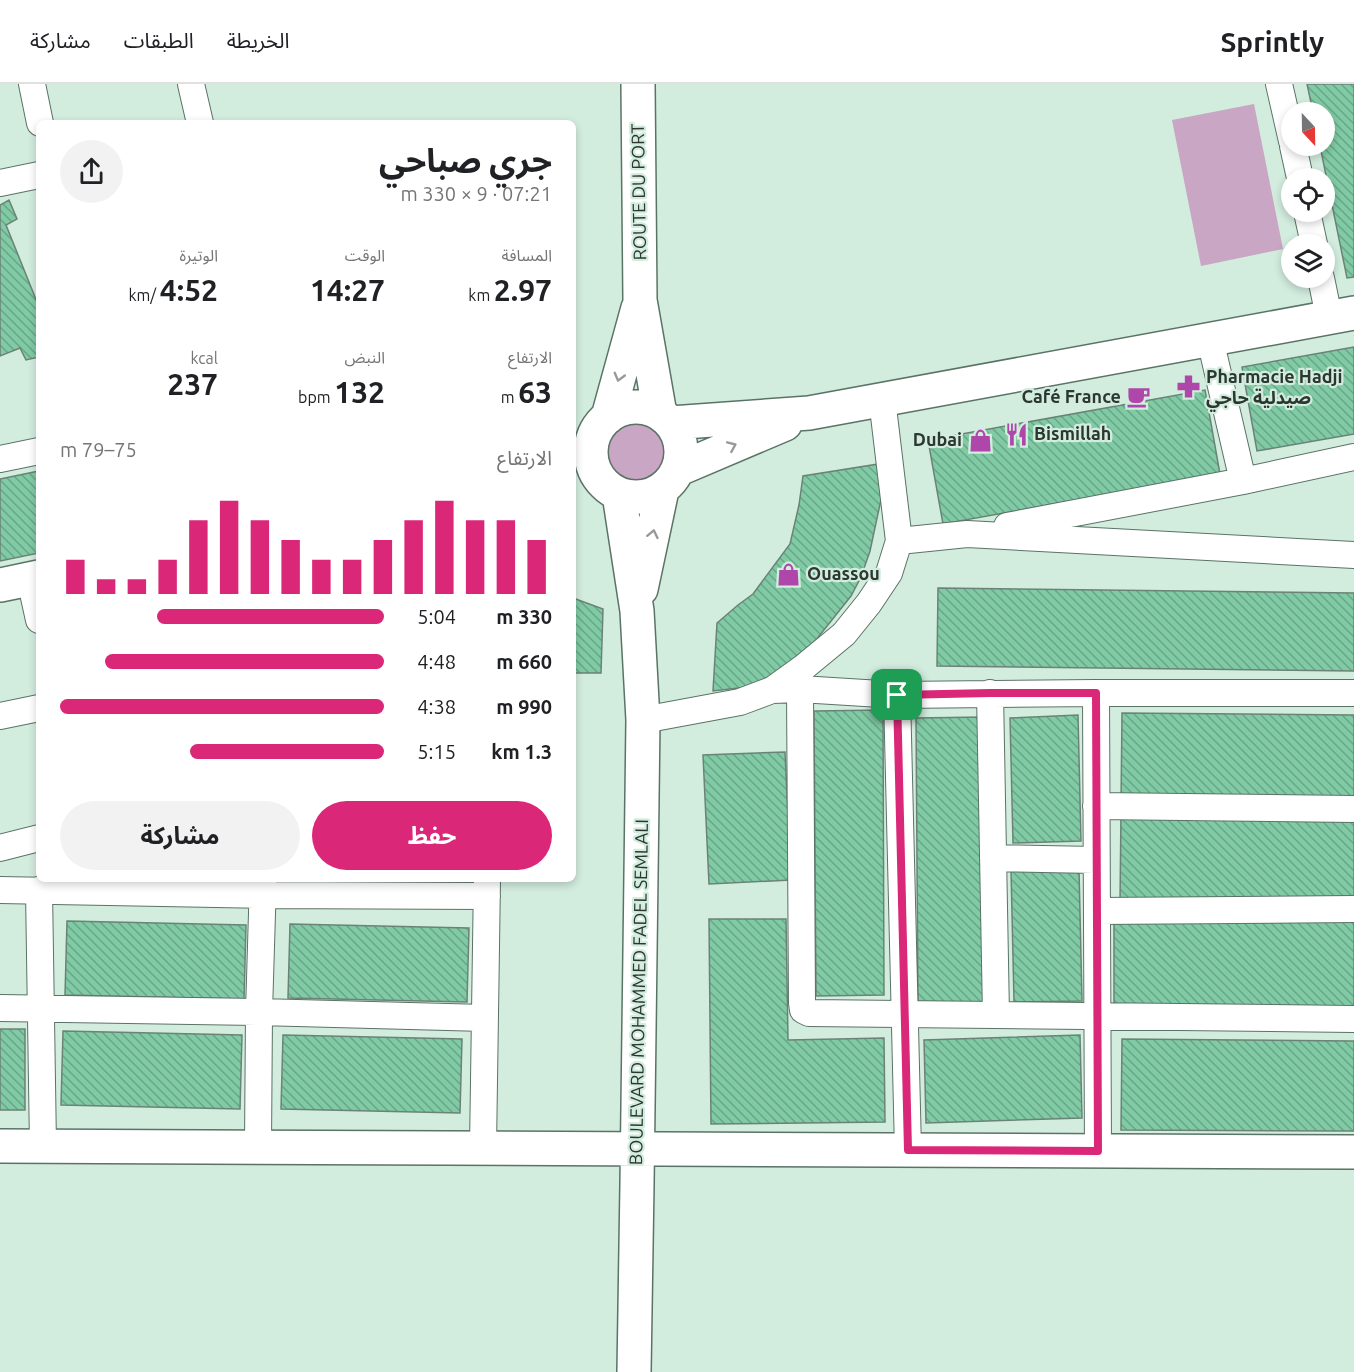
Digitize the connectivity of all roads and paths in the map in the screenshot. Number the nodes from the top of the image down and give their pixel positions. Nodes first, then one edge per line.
1 (32, 84) edge
2 (191, 84) edge
3 (638, 84) edge
4 (1279, 84) edge
5 (1283, 102) edge
6 (39, 120) edge
7 (199, 120) edge
8 (36, 176) edge
9 (0, 183) edge
10 (1327, 288) edge
11 (640, 300) junction
12 (1342, 315) edge
13 (1210, 339) junction
14 (882, 399) junction
15 (810, 413) junction
16 (666, 418) junction
17 (593, 428) edge
18 (36, 452) edge
19 (1354, 457) edge
20 (0, 459) edge
21 (670, 479) junction
22 (1243, 481) junction
23 (596, 483) edge
24 (967, 534) junction
25 (899, 541) junction
26 (1354, 555) edge
27 (23, 580) edge
28 (637, 611) junction
29 (36, 612) edge
30 (800, 689) junction
31 (772, 690) junction
32 (990, 693) junction
33 (1096, 693) junction
34 (1354, 693) edge
35 (897, 695) junction
36 (36, 709) edge
37 (0, 716) edge
38 (643, 720) junction
39 (1096, 806) junction
40 (1354, 809) edge
41 (36, 839) edge
42 (0, 848) edge
43 (993, 858) junction
44 (1096, 860) junction
45 (263, 887) edge
46 (487, 888) edge
47 (0, 890) edge
48 (39, 890) junction
49 (1354, 909) edge
50 (1096, 911) junction
51 (0, 1008) edge
52 (41, 1008) junction
53 (259, 1012) junction
54 (905, 1014) junction
55 (996, 1015) junction
56 (1097, 1016) junction
57 (485, 1018) junction
58 (1354, 1020) edge
59 (0, 1146) edge
60 (43, 1146) junction
61 (258, 1146) junction
62 (483, 1148) junction
63 (637, 1149) junction
64 (908, 1150) junction
65 (1098, 1151) junction
66 (1354, 1152) edge
67 (634, 1372) edge

1 - 6 street
2 - 7 street
3 - 11 street, ROUTE DU PORT
4 - 5 street
8 - 9 street
10 - 12 street
11 - 16 street, ROUTE DU PORT
11 -> 17 street, ROUTE DU PORT
12 - 13 street
13 - 14 street
13 - 22 street
14 - 15 street
14 - 25 street
15 - 16 street
21 -> 15 street
16 - 17 street
16 - 21 street
17 - 23 street
18 - 20 street
19 - 22 street
21 - 23 street
28 -> 21 street, BOULEVARD MOHAMMED FADEL SEMLALI
22 - 24 street
23 - 28 street, BOULEVARD MOHAMMED FADEL SEMLALI
24 - 25 street
24 - 26 street
25 - 31 street
27 - 29 street
28 - 38 street, BOULEVARD MOHAMMED FADEL SEMLALI
30 - 31 street
30 - 35 street
30 - 54 street
31 - 38 street
32 - 33 street
32 - 35 street
32 - 43 street
33 - 34 street
33 - 39 street
35 - 54 street
36 - 37 street
38 - 63 street, BOULEVARD MOHAMMED FADEL SEMLALI
39 - 40 street
39 - 44 street
41 - 42 street
43 - 44 street
43 - 55 street
44 - 50 street
45 - 46 street
45 - 48 street
45 - 53 street
46 - 57 street
47 - 48 street
48 - 52 street
49 - 50 street
50 - 56 street
51 - 52 street
52 - 53 street
52 - 60 street
53 - 57 street
53 - 61 street
54 - 55 street
54 - 64 street
55 - 56 street
56 - 58 street
56 - 65 street
57 - 62 street
59 - 60 street
60 - 61 street
61 - 62 street
62 - 63 street
63 - 64 street
63 - 67 street, BOULEVARD MOHAMMED FADEL SEMLALI
64 - 65 street
65 - 66 street

